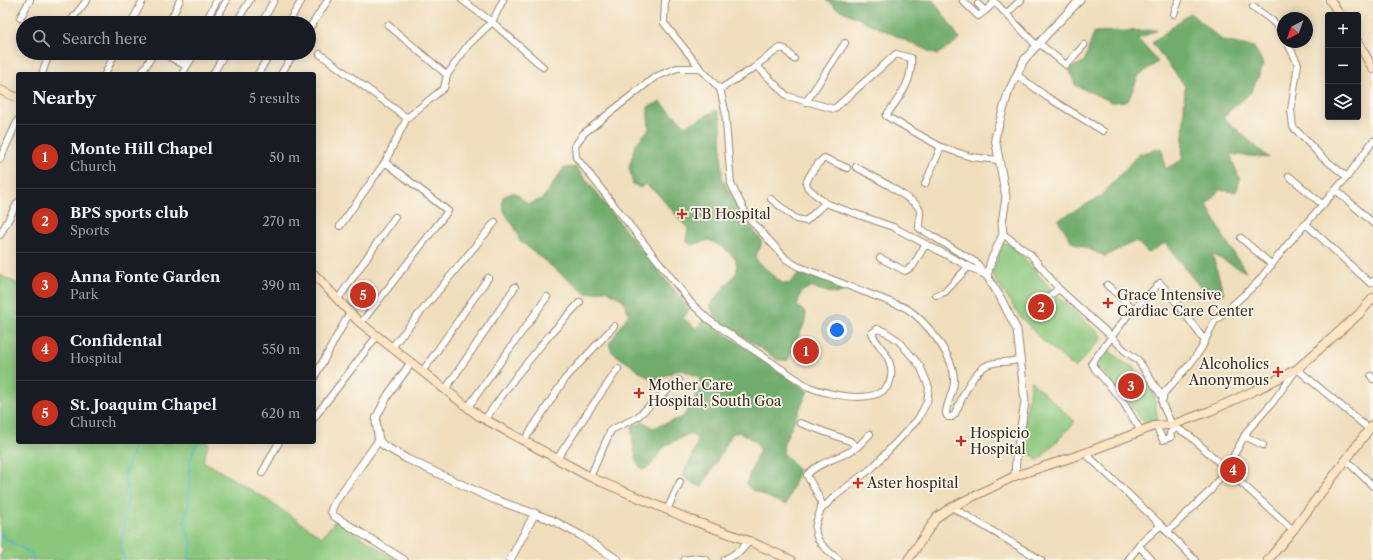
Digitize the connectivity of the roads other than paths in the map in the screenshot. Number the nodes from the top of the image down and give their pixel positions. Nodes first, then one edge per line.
1 (30, 0) edge
2 (87, 0) edge
3 (143, 0) edge
4 (180, 0) edge
5 (217, 0) edge
6 (250, 0) edge
7 (274, 0) edge
8 (302, 0) edge
9 (328, 0) edge
10 (462, 0) edge
11 (503, 0) edge
12 (666, 0) edge
13 (1021, 0) edge
14 (1080, 0) edge
15 (1179, 0) edge
16 (1330, 0) edge
17 (964, 1) dead end
18 (994, 1) edge
19 (226, 2) dead end
20 (978, 4) dead end
21 (1253, 6) dead end
22 (985, 11) junction
23 (1338, 12) edge
24 (1006, 14) junction
25 (1174, 14) dead end
26 (21, 16) edge
27 (74, 16) edge
28 (135, 16) edge
29 (172, 16) edge
30 (209, 16) edge
31 (218, 16) edge
32 (240, 16) edge
33 (266, 16) edge
34 (292, 16) edge
35 (316, 18) edge
36 (492, 22) junction
37 (388, 25) dead end
38 (1277, 26) edge
39 (845, 43) dead end
40 (1038, 44) junction
41 (1084, 45) dead end
42 (1361, 47) edge
43 (1290, 48) edge
44 (320, 54) dead end
45 (794, 59) dead end
46 (47, 60) edge
47 (112, 60) edge
48 (150, 60) edge
49 (175, 60) edge
50 (184, 60) edge
51 (191, 60) edge
52 (221, 60) edge
53 (266, 60) edge
54 (290, 60) edge
55 (757, 66) junction
56 (543, 67) dead end
57 (700, 68) junction
58 (1373, 69) edge
59 (43, 72) edge
60 (106, 72) edge
61 (143, 72) edge
62 (183, 72) edge
63 (213, 72) edge
64 (259, 72) edge
65 (282, 72) edge
66 (447, 75) junction
67 (1017, 75) junction
68 (720, 89) junction
69 (0, 90) edge
70 (16, 97) edge
71 (806, 102) junction
72 (407, 118) junction
73 (16, 124) edge
74 (1103, 131) dead end
75 (1373, 141) edge
76 (941, 147) junction
77 (0, 159) edge
78 (999, 160) junction
79 (385, 162) junction
80 (856, 167) dead end
81 (847, 168) dead end
82 (1289, 176) dead end
83 (1347, 177) junction
84 (925, 184) dead end
85 (1336, 190) junction
86 (771, 199) dead end
87 (824, 203) junction
88 (1323, 205) junction
89 (16, 206) edge
90 (395, 217) dead end
91 (495, 222) dead end
92 (1373, 223) edge
93 (1306, 224) junction
94 (340, 226) dead end
95 (1003, 234) junction
96 (0, 235) edge
97 (1241, 238) dead end
98 (925, 245) junction
99 (880, 258) dead end
100 (1272, 264) junction
101 (969, 266) junction
102 (316, 276) edge
103 (987, 276) junction
104 (488, 278) dead end
105 (1373, 282) edge
106 (1107, 285) dead end
107 (515, 287) dead end
108 (1059, 289) junction
109 (936, 295) dead end
110 (1049, 296) dead end
111 (547, 297) dead end
112 (1373, 298) edge
113 (338, 299) junction
114 (580, 302) dead end
115 (1134, 309) junction
116 (350, 312) junction
117 (361, 323) junction
118 (614, 326) dead end
119 (377, 336) junction
120 (1112, 337) junction
121 (1205, 341) junction
122 (392, 347) junction
123 (1020, 359) junction
124 (410, 363) junction
125 (618, 369) dead end
126 (1297, 369) junction
127 (422, 372) junction
128 (316, 374) edge
129 (679, 380) dead end
130 (445, 390) junction
131 (1163, 398) junction
132 (468, 408) junction
133 (316, 415) edge
134 (485, 419) junction
135 (800, 422) dead end
136 (1156, 426) junction
137 (1371, 426) edge
138 (1174, 427) junction
139 (1141, 431) junction
140 (870, 434) dead end
141 (1244, 436) junction
142 (379, 440) junction
143 (524, 441) junction
144 (278, 444) edge
145 (1263, 445) dead end
146 (857, 447) junction
147 (1085, 453) junction
148 (557, 459) junction
149 (1346, 460) junction
150 (1226, 469) junction
151 (262, 473) dead end
152 (1015, 476) junction
153 (590, 477) junction
154 (680, 482) dead end
155 (1373, 486) edge
156 (952, 507) junction
157 (667, 510) junction
158 (821, 510) junction
159 (535, 514) junction
160 (1161, 525) junction
161 (1293, 530) junction
162 (1168, 532) junction
163 (749, 540) junction
164 (1138, 546) junction
165 (615, 559) edge
166 (404, 560) edge
167 (510, 560) edge
168 (685, 560) edge
169 (706, 560) edge
170 (725, 560) edge
171 (791, 560) edge
172 (839, 560) edge
173 (908, 560) edge
174 (1041, 560) edge
175 (1128, 560) edge
176 (1152, 560) edge
177 (1195, 560) edge
178 (1268, 560) edge

1 - 26 street
2 - 27 street
3 - 28 street
4 - 29 street
5 - 30 street
6 - 32 street
7 - 33 street
8 - 34 street
9 - 35 street
10 - 36 street
11 - 36 street
12 - 57 street
13 - 24 street
14 - 40 street
15 - 25 street
16 - 23 main road
17 - 22 street
18 - 22 street
18 - 24 street
19 - 31 street
20 - 22 street
21 - 38 street
24 - 40 street
36 - 56 street
36 - 66 street
37 - 66 street
39 - 71 street
40 - 41 street
40 - 67 street
42 - 58 main road
43 - 83 street
44 - 72 street
45 - 55 street
46 - 59 street
47 - 60 street
48 - 61 street
49 - 50 street
51 - 62 street
52 - 63 street
53 - 64 street
54 - 65 street
55 - 68 street
55 - 71 street
57 - 68 street
57 - 158 street
66 - 72 street
67 - 74 street
67 - 78 street
68 - 123 street
69 - 70 main road
71 - 76 street
72 - 79 street
73 - 77 street
75 - 83 street
76 - 78 street
76 - 84 street
78 - 95 street
79 - 94 street
79 - 117 street
80 - 103 street
81 - 87 street
82 - 88 street
83 - 85 street
85 - 88 street
85 - 92 street
86 - 87 street
87 - 98 street
88 - 93 street
89 - 96 street
90 - 113 street
91 - 122 street
93 - 100 street
93 - 105 street
95 - 103 street
95 - 108 street
97 - 100 street
98 - 99 street
98 - 101 street
100 - 121 street
101 - 103 street
101 - 109 street
102 - 113 main road
103 - 123 street
104 - 127 street
106 - 115 street
107 - 130 street
108 - 110 street
108 - 120 street
111 - 132 street
112 - 126 main road
113 - 116 main road
114 - 134 street
115 - 120 street
115 - 121 street
116 - 117 main road
116 - 128 street
117 - 119 main road
118 - 143 street
119 - 122 main road
119 - 133 street
120 - 131 street
120 - 139 street
121 - 131 street
122 - 124 main road
123 - 152 street
124 - 127 main road
124 - 142 street
125 - 148 street
126 - 137 street
126 - 138 main road
126 - 141 street
127 - 130 main road
129 - 153 street
130 - 132 main road
131 - 138 street
132 - 134 main road
134 - 143 main road
135 - 146 street
136 - 138 main road
136 - 138 street
136 - 139 main road
137 - 149 main road
138 - 150 street
139 - 147 main road
140 - 146 street
141 - 145 street
141 - 150 street
142 - 159 street
142 - 166 street
143 - 148 main road
144 - 151 street
146 - 158 street
147 - 152 main road
147 - 160 street
148 - 153 main road
149 - 155 street
149 - 161 main road
150 - 161 street
150 - 162 street
152 - 156 main road
153 - 157 main road
154 - 157 street
156 - 173 main road
156 - 174 street
157 - 163 main road
158 - 172 street
159 - 165 street
159 - 167 street
160 - 162 street
160 - 164 street
161 - 178 main road
162 - 177 street
163 - 170 street
163 - 171 main road
164 - 175 street
164 - 176 street
168 - 169 street

